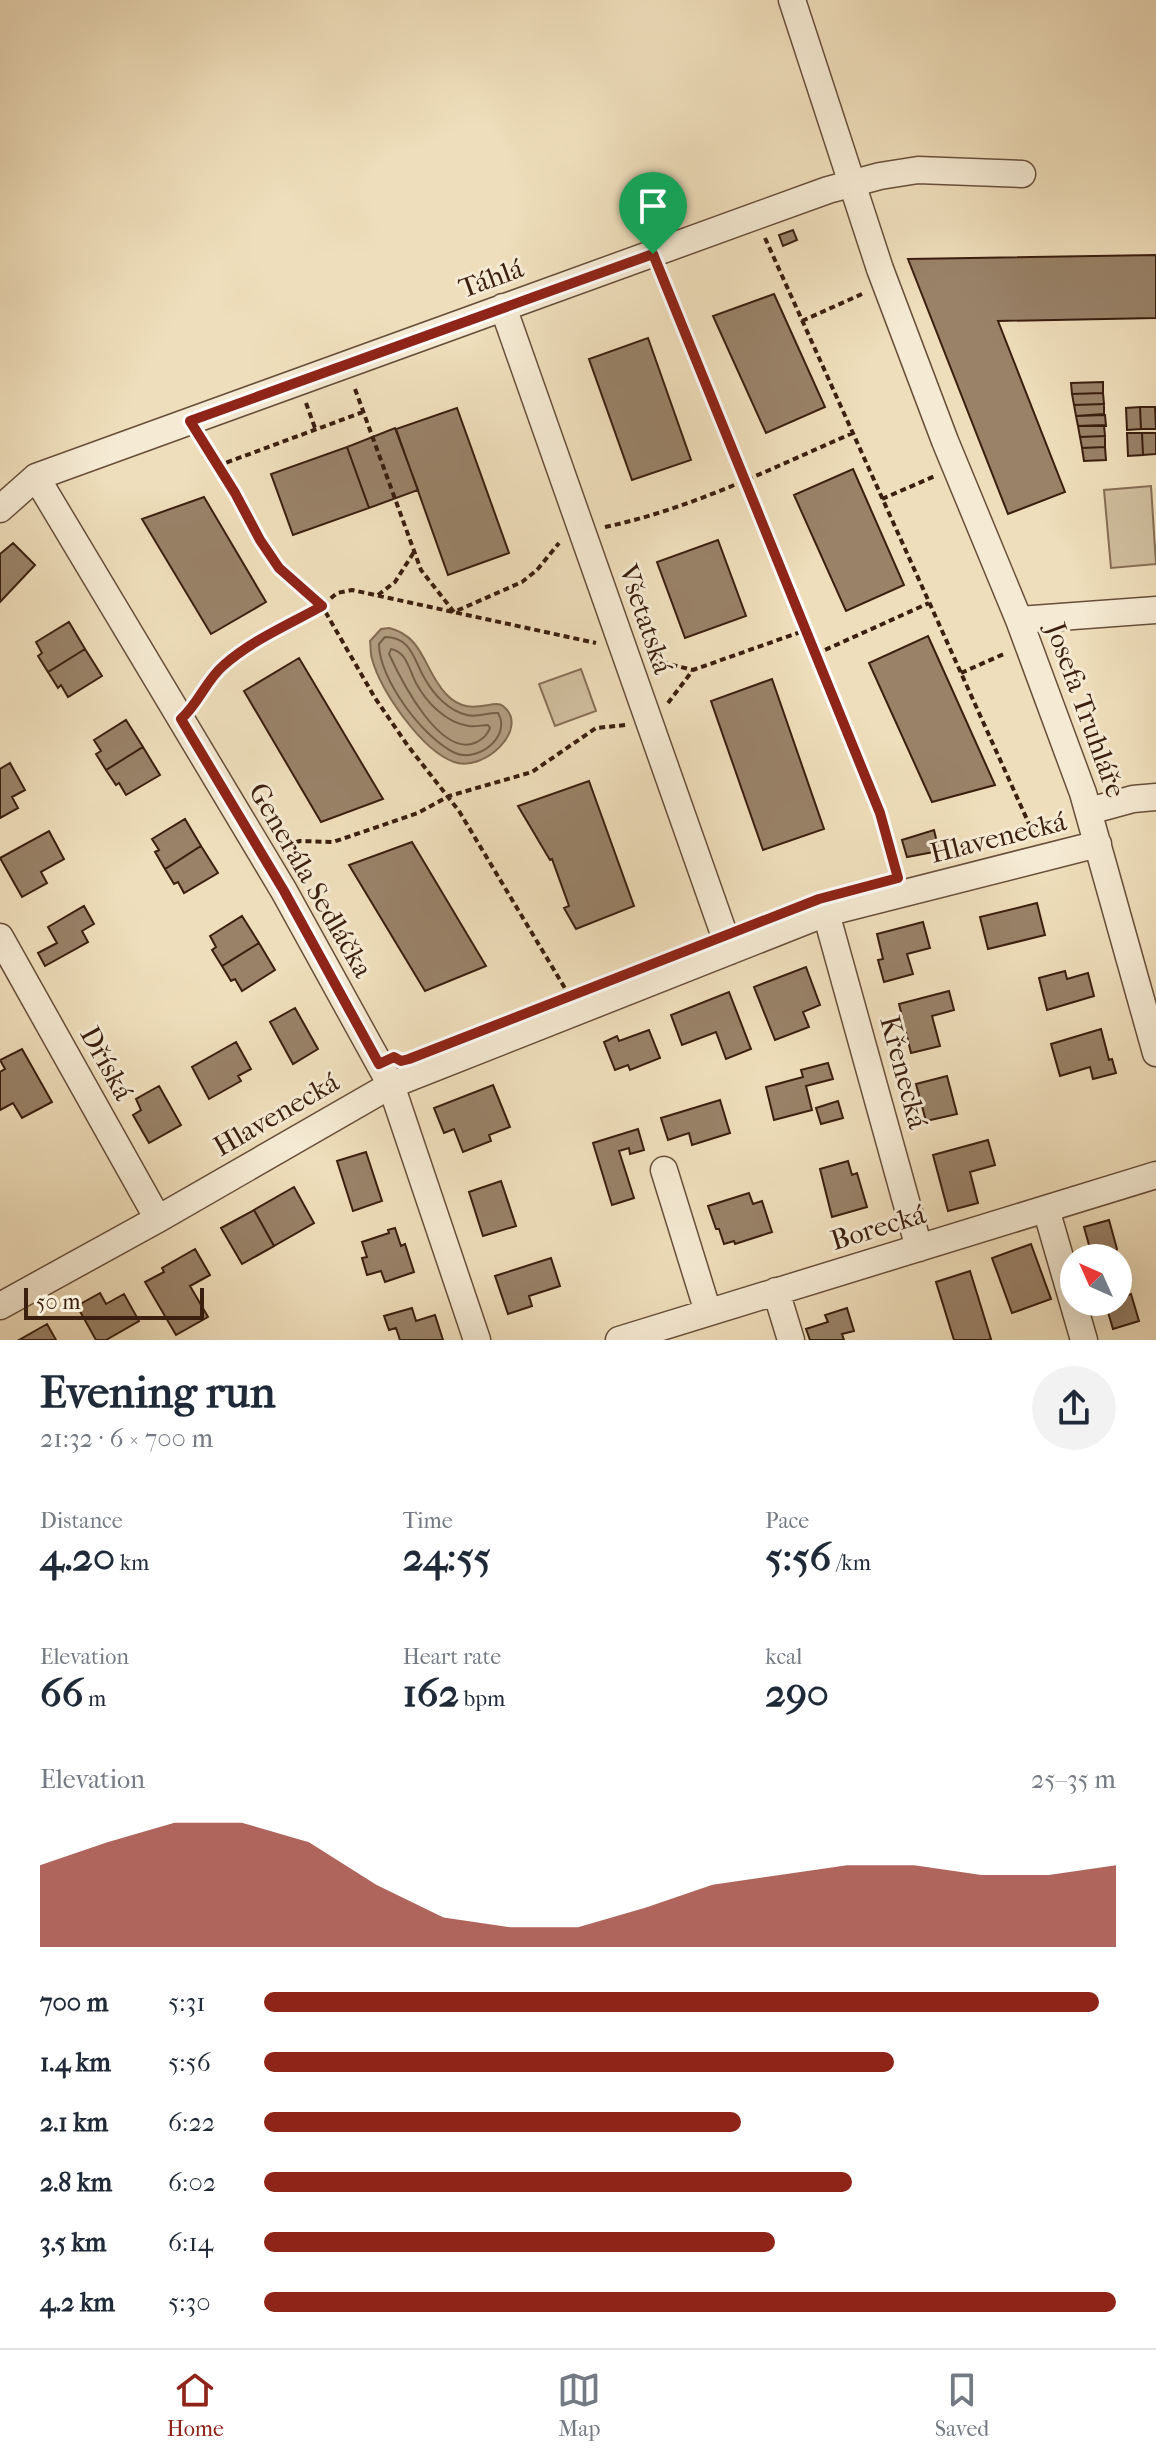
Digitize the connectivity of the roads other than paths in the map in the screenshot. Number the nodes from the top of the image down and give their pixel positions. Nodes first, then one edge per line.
1 (792, 0) edge
2 (1022, 174) dead end
3 (852, 183) junction
4 (503, 307) junction
5 (36, 477) junction
6 (0, 509) edge
7 (1156, 610) edge
8 (1019, 620) junction
9 (1156, 797) edge
10 (1089, 811) junction
11 (1098, 844) junction
12 (826, 913) junction
13 (0, 937) edge
14 (730, 951) junction
15 (1147, 990) edge
16 (1156, 1053) edge
17 (391, 1085) junction
18 (664, 1170) dead end
19 (1156, 1175) edge
20 (1046, 1209) junction
21 (158, 1219) junction
22 (919, 1248) junction
23 (776, 1291) junction
24 (0, 1306) edge
25 (708, 1312) junction
26 (477, 1340) edge
27 (619, 1340) edge
28 (791, 1340) edge
29 (1084, 1340) edge

1 - 3 street, Josefa Truhláře
2 - 3 street, Táhlá
3 - 4 street, Táhlá
3 - 8 street, Josefa Truhláře
4 - 5 street, Táhlá
4 - 14 street, Všetatská
5 - 6 street, Táhlá
5 - 17 street, Generála Sedláčka
7 - 8 street
8 - 10 street, Josefa Truhláře
9 - 10 street
10 - 11 street, Josefa Truhláře
11 - 12 street, Hlavenecká
11 - 15 street, Josefa Truhláře
12 - 14 street, Hlavenecká
12 - 22 street, Křenecká
13 - 21 street, Dříská
14 - 17 street, Hlavenecká
15 - 16 street, Josefa Truhláře
17 - 21 street, Hlavenecká
17 - 26 street, Generála Sedláčka
18 - 25 street
19 - 20 street, Borecká
20 - 22 street, Borecká
20 - 29 street
21 - 24 street, Hlavenecká
22 - 23 street, Borecká
23 - 25 street, Borecká
23 - 28 street
25 - 27 street, Borecká

